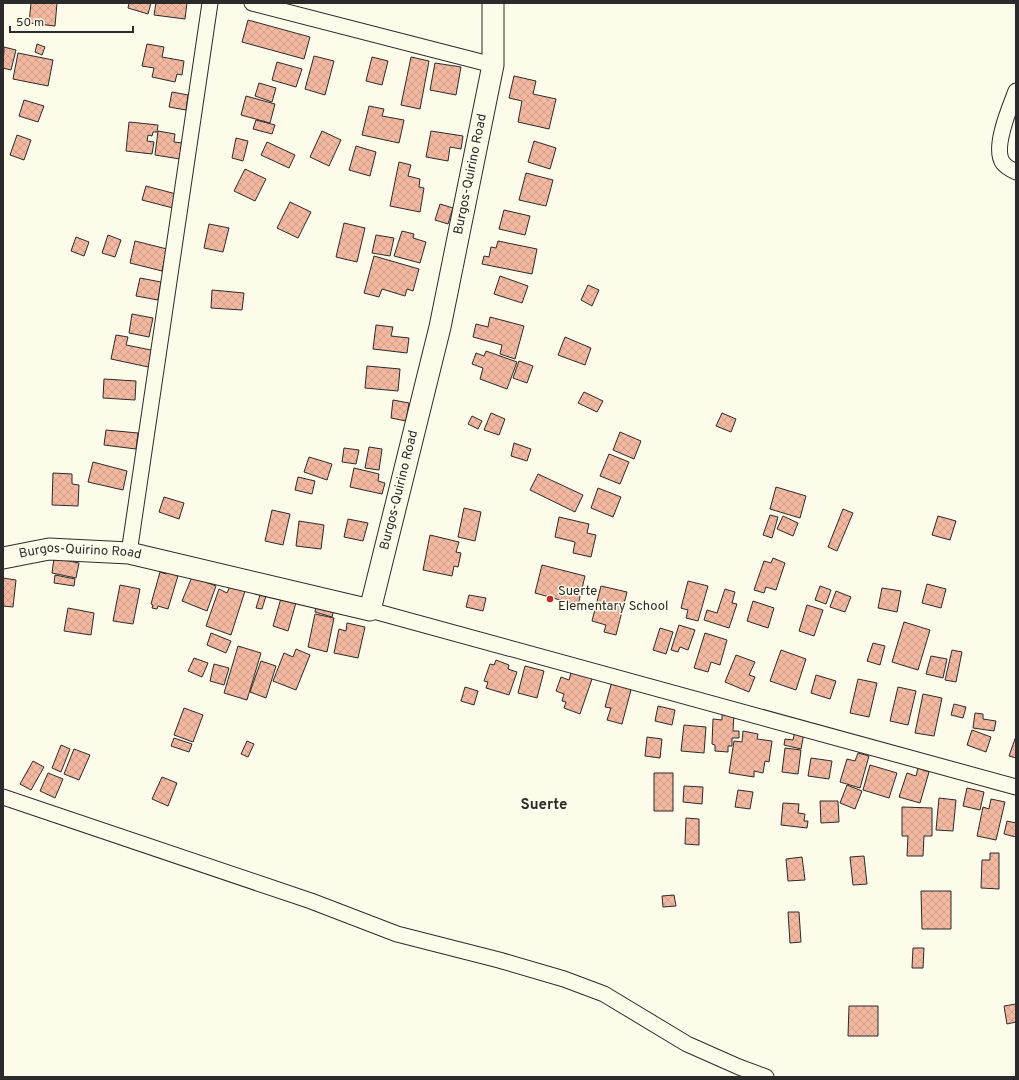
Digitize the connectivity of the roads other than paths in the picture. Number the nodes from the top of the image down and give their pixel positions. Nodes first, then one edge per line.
1 (210, 3) edge
2 (252, 3) edge
3 (492, 3) edge
4 (493, 65) junction
5 (1016, 91) edge
6 (1016, 172) edge
7 (129, 553) junction
8 (3, 558) edge
9 (370, 610) junction
10 (1016, 787) edge
11 (3, 797) edge
12 (766, 1077) edge

1 - 7 street
2 - 4 street
3 - 4 street, Burgos-Quirino Road
4 - 9 street, Burgos-Quirino Road
5 - 6 street
7 - 8 street, Burgos-Quirino Road
7 - 9 street, Burgos-Quirino Road
9 - 10 street
11 - 12 street

